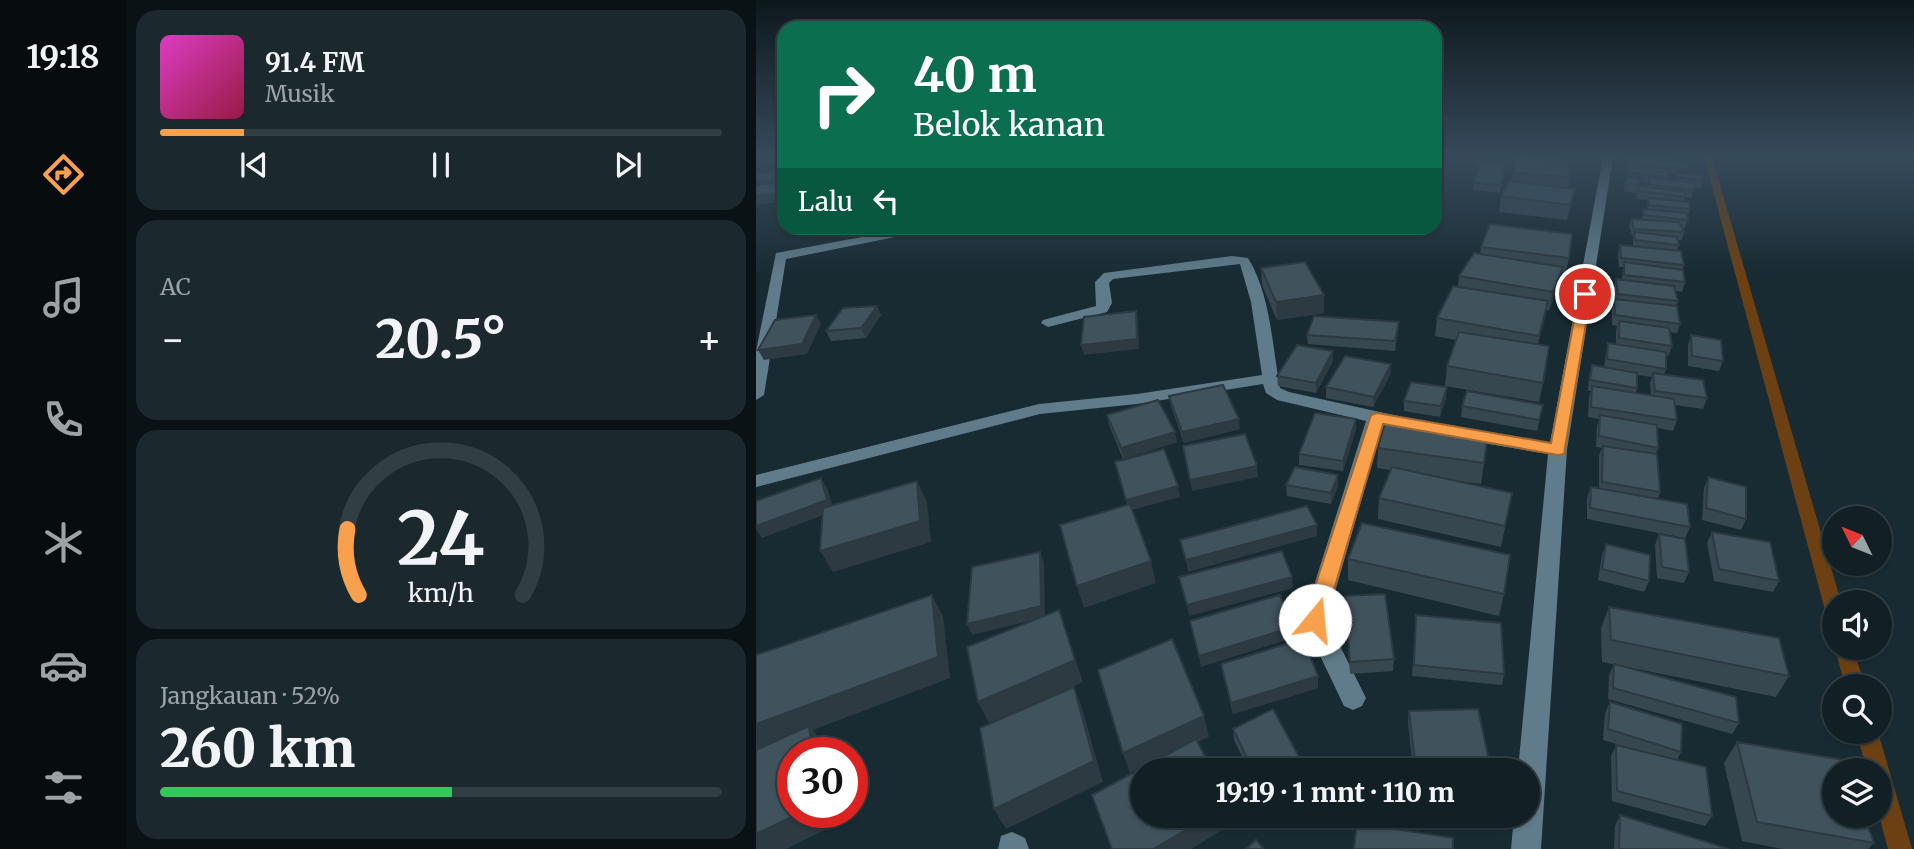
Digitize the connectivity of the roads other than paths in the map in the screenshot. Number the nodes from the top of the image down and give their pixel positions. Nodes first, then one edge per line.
1 (1601, 197) edge
2 (889, 235) edge
3 (1048, 323) dead end
4 (1270, 378) junction
5 (756, 395) edge
6 (1377, 418) junction
7 (1558, 450) junction
8 (756, 481) edge
9 (1353, 698) dead end
10 (1526, 849) edge

1 - 7 street
2 - 5 street
3 - 4 street
4 - 6 street
4 - 8 street
6 - 7 street
6 - 9 street
7 - 10 street

